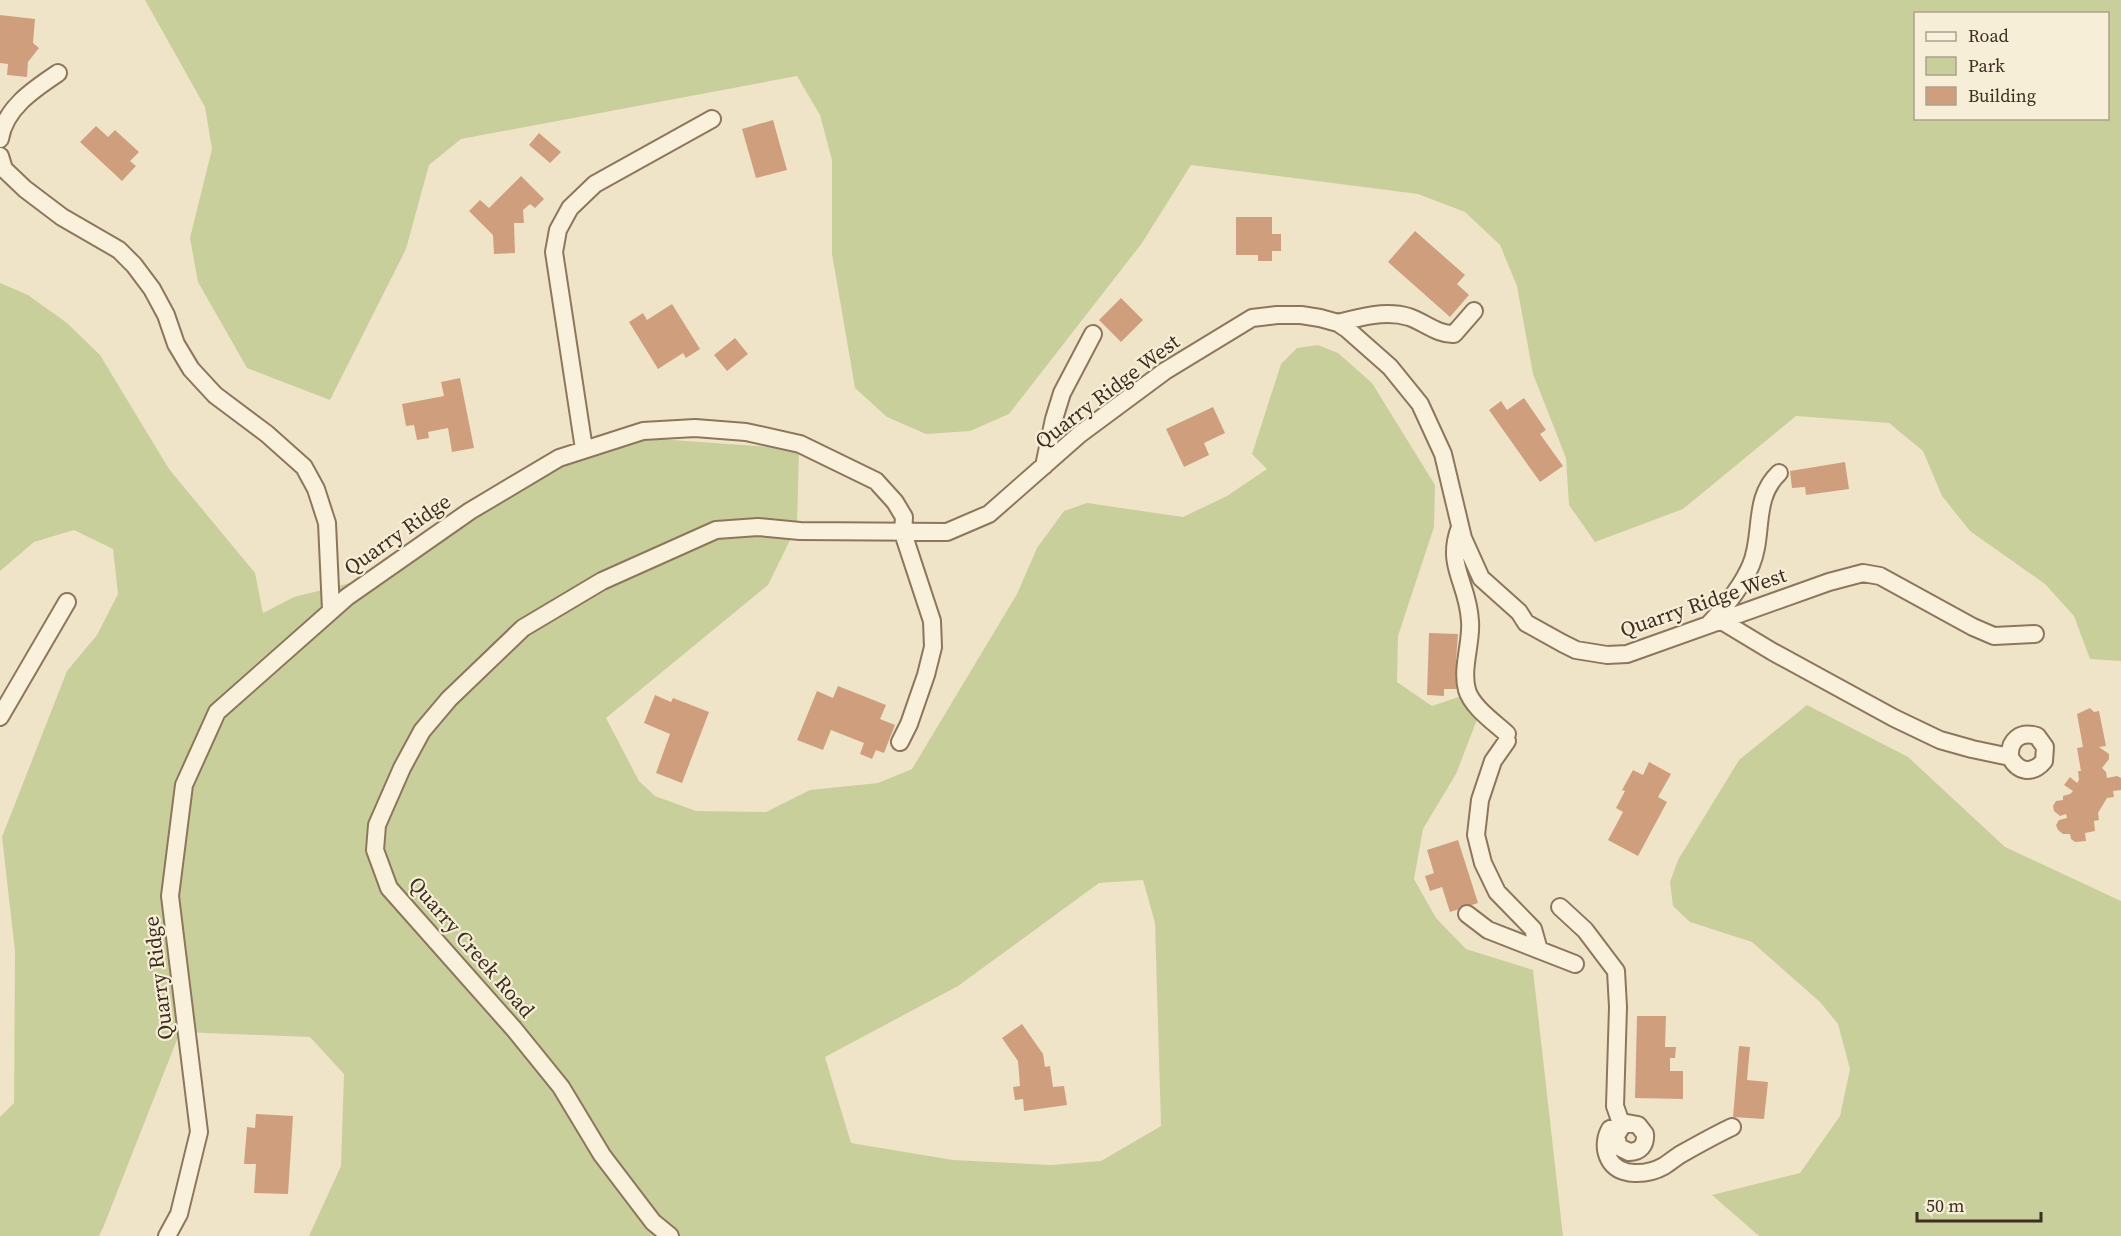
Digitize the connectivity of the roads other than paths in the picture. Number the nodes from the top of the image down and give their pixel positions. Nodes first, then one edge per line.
1 (58, 73) dead end
2 (711, 119) dead end
3 (0, 139) edge
4 (0, 156) edge
5 (1474, 311) dead end
6 (1338, 323) junction
7 (1093, 334) dead end
8 (584, 449) junction
9 (1044, 466) junction
10 (1779, 472) dead end
11 (1460, 527) junction
12 (903, 533) junction
13 (68, 602) dead end
14 (331, 610) junction
15 (1714, 622) junction
16 (2035, 634) dead end
17 (0, 717) edge
18 (900, 742) dead end
19 (2010, 757) dead end
20 (1560, 907) dead end
21 (1467, 914) dead end
22 (1539, 950) junction
23 (1575, 964) dead end
24 (1732, 1127) dead end
25 (167, 1236) edge
26 (670, 1236) edge

1 - 3 street
2 - 8 street
4 - 14 street
5 - 6 street
6 - 9 street, Quarry Ridge West
6 - 11 street, Quarry Ridge West
7 - 9 street
8 - 12 street, Quarry Ridge
8 - 14 street, Quarry Ridge
9 - 12 street, Quarry Ridge West
10 - 15 street
11 - 15 street, Quarry Ridge West
11 - 22 street
12 - 18 street, Quarry Ridge
12 - 26 street, Quarry Creek Road
13 - 17 street
14 - 25 street, Quarry Ridge
15 - 16 street, Quarry Ridge West
15 - 19 street
20 - 24 street
21 - 22 street
22 - 23 street

